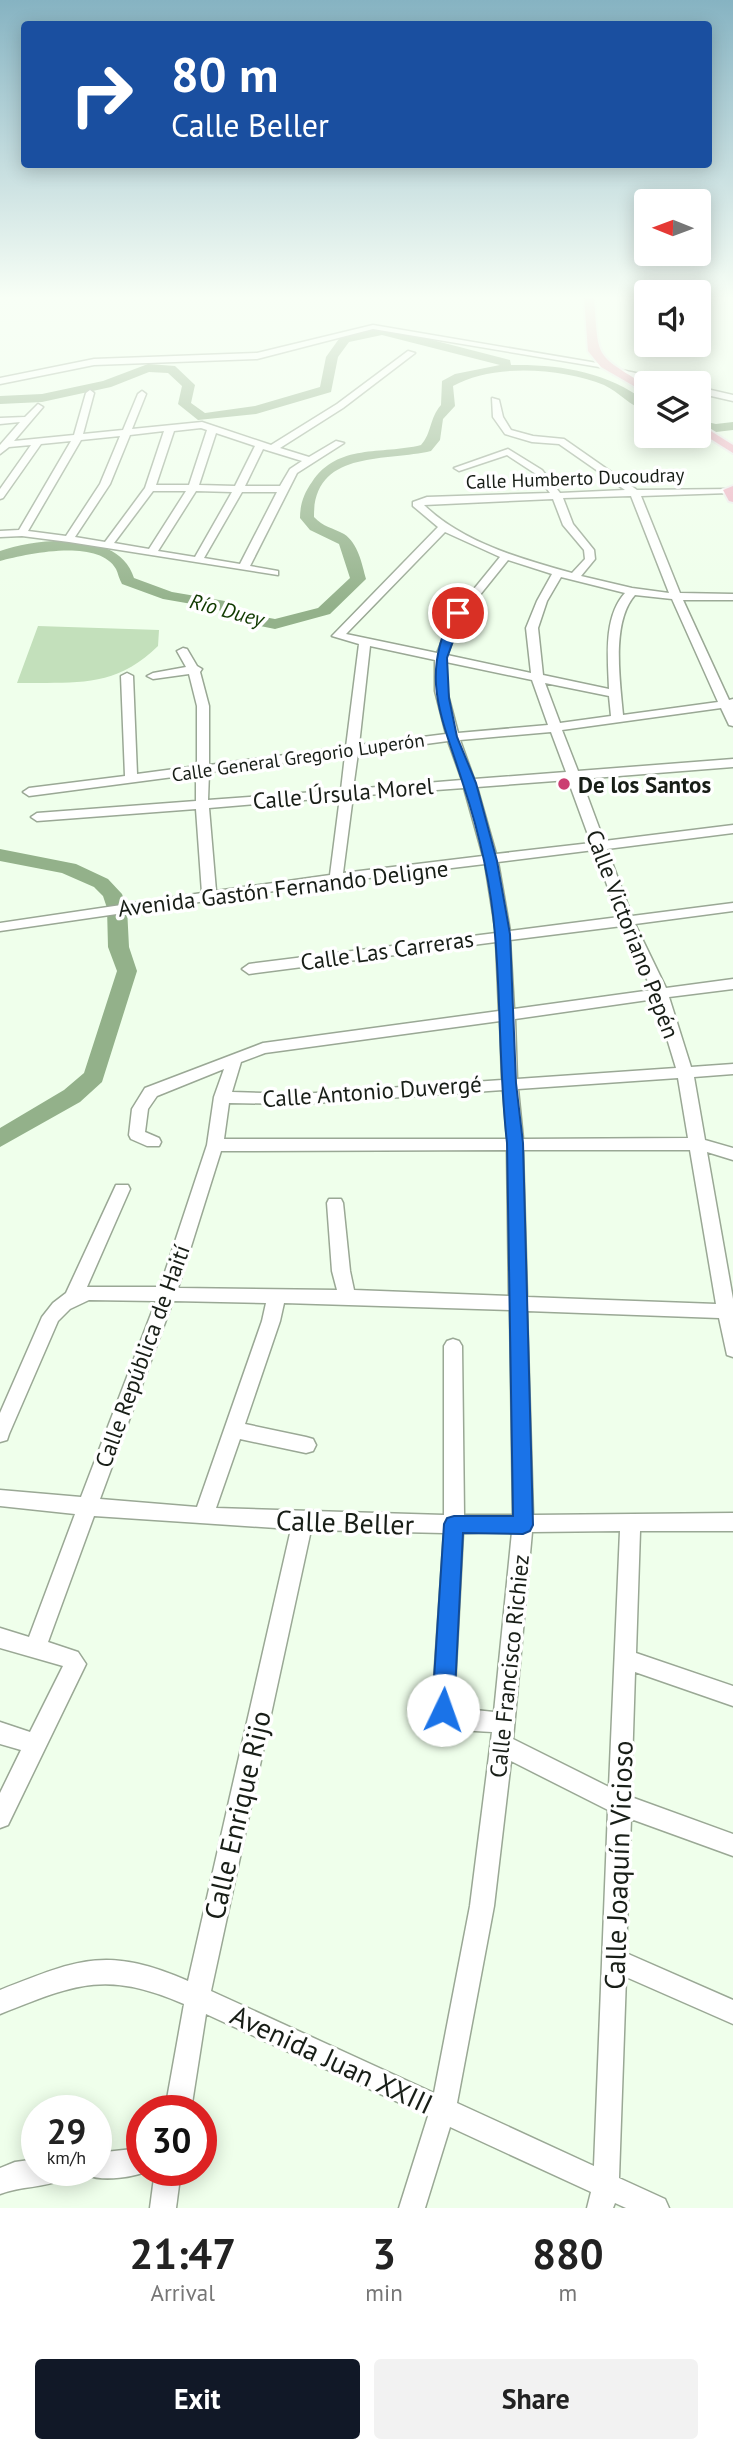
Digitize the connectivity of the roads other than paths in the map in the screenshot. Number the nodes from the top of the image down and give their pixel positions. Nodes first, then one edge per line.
1 (88, 401) edge
2 (139, 401) edge
3 (347, 401) edge
4 (495, 401) edge
5 (38, 407) dead end
6 (30, 419) junction
7 (0, 421) edge
8 (213, 427) junction
9 (170, 428) junction
10 (126, 432) junction
11 (711, 435) edge
12 (78, 437) junction
13 (38, 441) junction
14 (339, 443) dead end
15 (9, 444) junction
16 (261, 444) junction
17 (273, 448) junction
18 (733, 450) edge
19 (0, 451) edge
20 (306, 460) junction
21 (459, 468) dead end
22 (150, 488) junction
23 (193, 488) junction
24 (238, 489) junction
25 (281, 489) junction
26 (635, 493) junction
27 (732, 493) edge
28 (556, 495) junction
29 (0, 496) edge
30 (443, 528) junction
31 (22, 533) junction
32 (0, 534) edge
33 (69, 539) junction
34 (108, 545) junction
35 (152, 552) junction
36 (506, 556) junction
37 (197, 561) junction
38 (244, 567) junction
39 (559, 571) junction
40 (274, 573) dead end
41 (576, 575) junction
42 (632, 591) junction
43 (676, 597) junction
44 (733, 597) edge
45 (365, 644) junction
46 (183, 651) dead end
47 (441, 658) junction
48 (195, 669) junction
49 (127, 676) dead end
50 (153, 676) dead end
51 (537, 678) junction
52 (615, 694) junction
53 (729, 703) edge
54 (617, 719) junction
55 (733, 722) edge
56 (553, 728) junction
57 (451, 737) junction
58 (352, 750) junction
59 (733, 763) edge
60 (203, 770) junction
61 (570, 776) junction
62 (131, 780) junction
63 (470, 783) junction
64 (29, 792) dead end
65 (347, 793) junction
66 (202, 804) junction
67 (37, 817) dead end
68 (733, 829) edge
69 (599, 847) junction
70 (491, 861) junction
71 (336, 878) junction
72 (209, 896) junction
73 (733, 907) edge
74 (626, 921) junction
75 (0, 927) edge
76 (503, 934) junction
77 (249, 969) dead end
78 (733, 984) edge
79 (661, 994) junction
80 (505, 1014) junction
81 (234, 1061) junction
82 (733, 1069) edge
83 (685, 1072) junction
84 (508, 1083) junction
85 (222, 1097) junction
86 (153, 1142) dead end
87 (515, 1143) junction
88 (698, 1144) junction
89 (215, 1145) junction
90 (733, 1154) edge
91 (122, 1189) dead end
92 (335, 1203) dead end
93 (167, 1294) junction
94 (276, 1297) junction
95 (347, 1297) junction
96 (69, 1299) junction
97 (519, 1303) junction
98 (729, 1312) edge
99 (453, 1346) dead end
100 (733, 1350) edge
101 (234, 1430) junction
102 (0, 1434) edge
103 (306, 1445) dead end
104 (0, 1498) edge
105 (86, 1507) junction
106 (204, 1516) junction
107 (303, 1521) junction
108 (630, 1522) junction
109 (733, 1522) edge
110 (454, 1524) junction
111 (523, 1525) junction
112 (0, 1638) edge
113 (35, 1648) junction
114 (625, 1659) junction
115 (733, 1696) edge
116 (0, 1733) edge
117 (503, 1734) junction
118 (35, 1744) junction
119 (620, 1804) junction
120 (0, 1817) edge
121 (733, 1844) edge
122 (614, 1960) junction
123 (197, 1997) junction
124 (0, 2002) edge
125 (733, 2012) edge
126 (181, 2095) edge
127 (443, 2109) junction
128 (21, 2174) edge
129 (0, 2181) edge
130 (166, 2186) edge
131 (603, 2196) edge
132 (163, 2208) edge
133 (412, 2208) edge
134 (656, 2208) edge

1 - 12 street
2 - 10 street
3 - 17 street
4 - 26 street
5 - 6 street
6 - 7 street
6 - 15 street
8 - 9 street
8 - 16 street
8 - 23 street
9 - 10 street
9 - 22 street
10 - 12 street
10 - 33 street
11 - 18 main road
12 - 13 street
12 - 31 street
13 - 15 street
13 - 29 street
14 - 20 street
15 - 19 street
16 - 17 street
16 - 24 street
17 - 20 street
20 - 25 street
21 - 28 street
22 - 23 street
22 - 34 street
23 - 24 street
23 - 35 street
24 - 25 street
24 - 37 street
25 - 38 street
26 - 27 street, Calle Humberto Ducoudray
26 - 28 street, Calle Humberto Ducoudray
26 - 43 street
28 - 30 street, Calle Humberto Ducoudray
28 - 41 street
30 - 36 street
30 - 45 street
31 - 32 street
31 - 33 street
33 - 34 street
34 - 35 street
35 - 37 street
36 - 39 street
36 - 47 street, Calle Francisco Richiez
37 - 38 street
38 - 40 street
39 - 41 street
39 - 51 street, Calle Victoriano Pepén
41 - 42 street
42 - 43 street
42 - 52 street
43 - 44 street
43 - 53 street
45 - 47 street
45 - 58 street
46 - 48 street
47 - 51 street
47 - 57 street, Calle Francisco Richiez
48 - 50 street
48 - 60 street
49 - 62 street
51 - 52 street
51 - 56 street, Calle Victoriano Pepén
52 - 54 street
53 - 54 street, Calle General Gregorio Luperón
53 - 55 street
54 - 56 street, Calle General Gregorio Luperón
56 - 57 street, Calle General Gregorio Luperón
56 - 61 street, Calle Victoriano Pepén
57 - 58 street, Calle General Gregorio Luperón
57 - 63 street, Calle Francisco Richiez
58 - 60 street, Calle General Gregorio Luperón
58 - 65 street
59 - 61 street, Calle Úrsula Morel
60 - 62 street, Calle General Gregorio Luperón
60 - 66 street
61 - 63 street, Calle Úrsula Morel
61 - 69 street, Calle Victoriano Pepén
62 - 64 street, Calle General Gregorio Luperón
63 - 65 street, Calle Úrsula Morel
63 - 70 street, Calle Francisco Richiez
65 - 66 street, Calle Úrsula Morel
65 - 71 street
66 - 67 street, Calle Úrsula Morel
66 - 72 street
68 - 69 street, Avenida Gastón Fernando Deligne
69 - 70 street, Avenida Gastón Fernando Deligne
69 - 74 street, Calle Victoriano Pepén
70 - 71 street, Avenida Gastón Fernando Deligne
70 - 76 street, Calle Francisco Richiez
71 - 72 street, Avenida Gastón Fernando Deligne
72 - 75 street, Avenida Gastón Fernando Deligne
73 - 74 street, Calle Las Carreras
74 - 76 street, Calle Las Carreras
74 - 79 street, Calle Victoriano Pepén
76 - 77 street, Calle Las Carreras
76 - 80 street, Calle Francisco Richiez
78 - 79 street
79 - 80 street
79 - 83 street, Calle Victoriano Pepén
80 - 81 street
80 - 84 street, Calle Francisco Richiez
81 - 85 street, Calle República de Haití
81 - 86 street
82 - 83 street, Calle Antonio Duvergé
83 - 84 street, Calle Antonio Duvergé
83 - 88 street, Calle Victoriano Pepén
84 - 85 street, Calle Antonio Duvergé
84 - 87 street, Calle Francisco Richiez
85 - 89 street, Calle República de Haití
87 - 88 street
87 - 89 street
87 - 97 street, Calle Francisco Richiez
88 - 90 street
88 - 98 street, Calle Victoriano Pepén
89 - 93 street, Calle República de Haití
91 - 96 street
92 - 95 street
93 - 94 street
93 - 96 street
93 - 105 street, Calle República de Haití
94 - 95 street
94 - 101 street
95 - 97 street
96 - 102 street
97 - 98 street
97 - 111 street, Calle Francisco Richiez
98 - 100 street, Calle Victoriano Pepén
99 - 110 street
101 - 103 street
101 - 106 street
104 - 105 street, Calle Beller
105 - 106 street, Calle Beller
105 - 113 street, Calle República de Haití
106 - 107 street, Calle Beller
107 - 110 street, Calle Beller
107 - 123 street, Calle Enrique Rijo
108 - 109 street, Calle Beller
108 - 111 street, Calle Beller
108 - 114 street, Calle Joaquín Vicioso
110 - 111 street, Calle Beller
110 - 117 street
111 - 117 street, Calle Francisco Richiez
112 - 113 street
113 - 118 street
114 - 115 street
114 - 119 street, Calle Joaquín Vicioso
116 - 118 street
117 - 119 street
117 - 127 street, Calle Francisco Richiez
118 - 120 street
119 - 121 street
119 - 122 street, Calle Joaquín Vicioso
122 - 125 street
122 - 131 street, Calle Joaquín Vicioso
123 - 124 street, Avenida Juan XXIII
123 - 126 street, Calle Enrique Rijo
123 - 127 street, Avenida Juan XXIII
127 - 131 street, Avenida Juan XXIII
127 - 133 street, Calle Francisco Richiez
128 - 129 street
130 - 132 street
131 - 134 street, Avenida Juan XXIII

